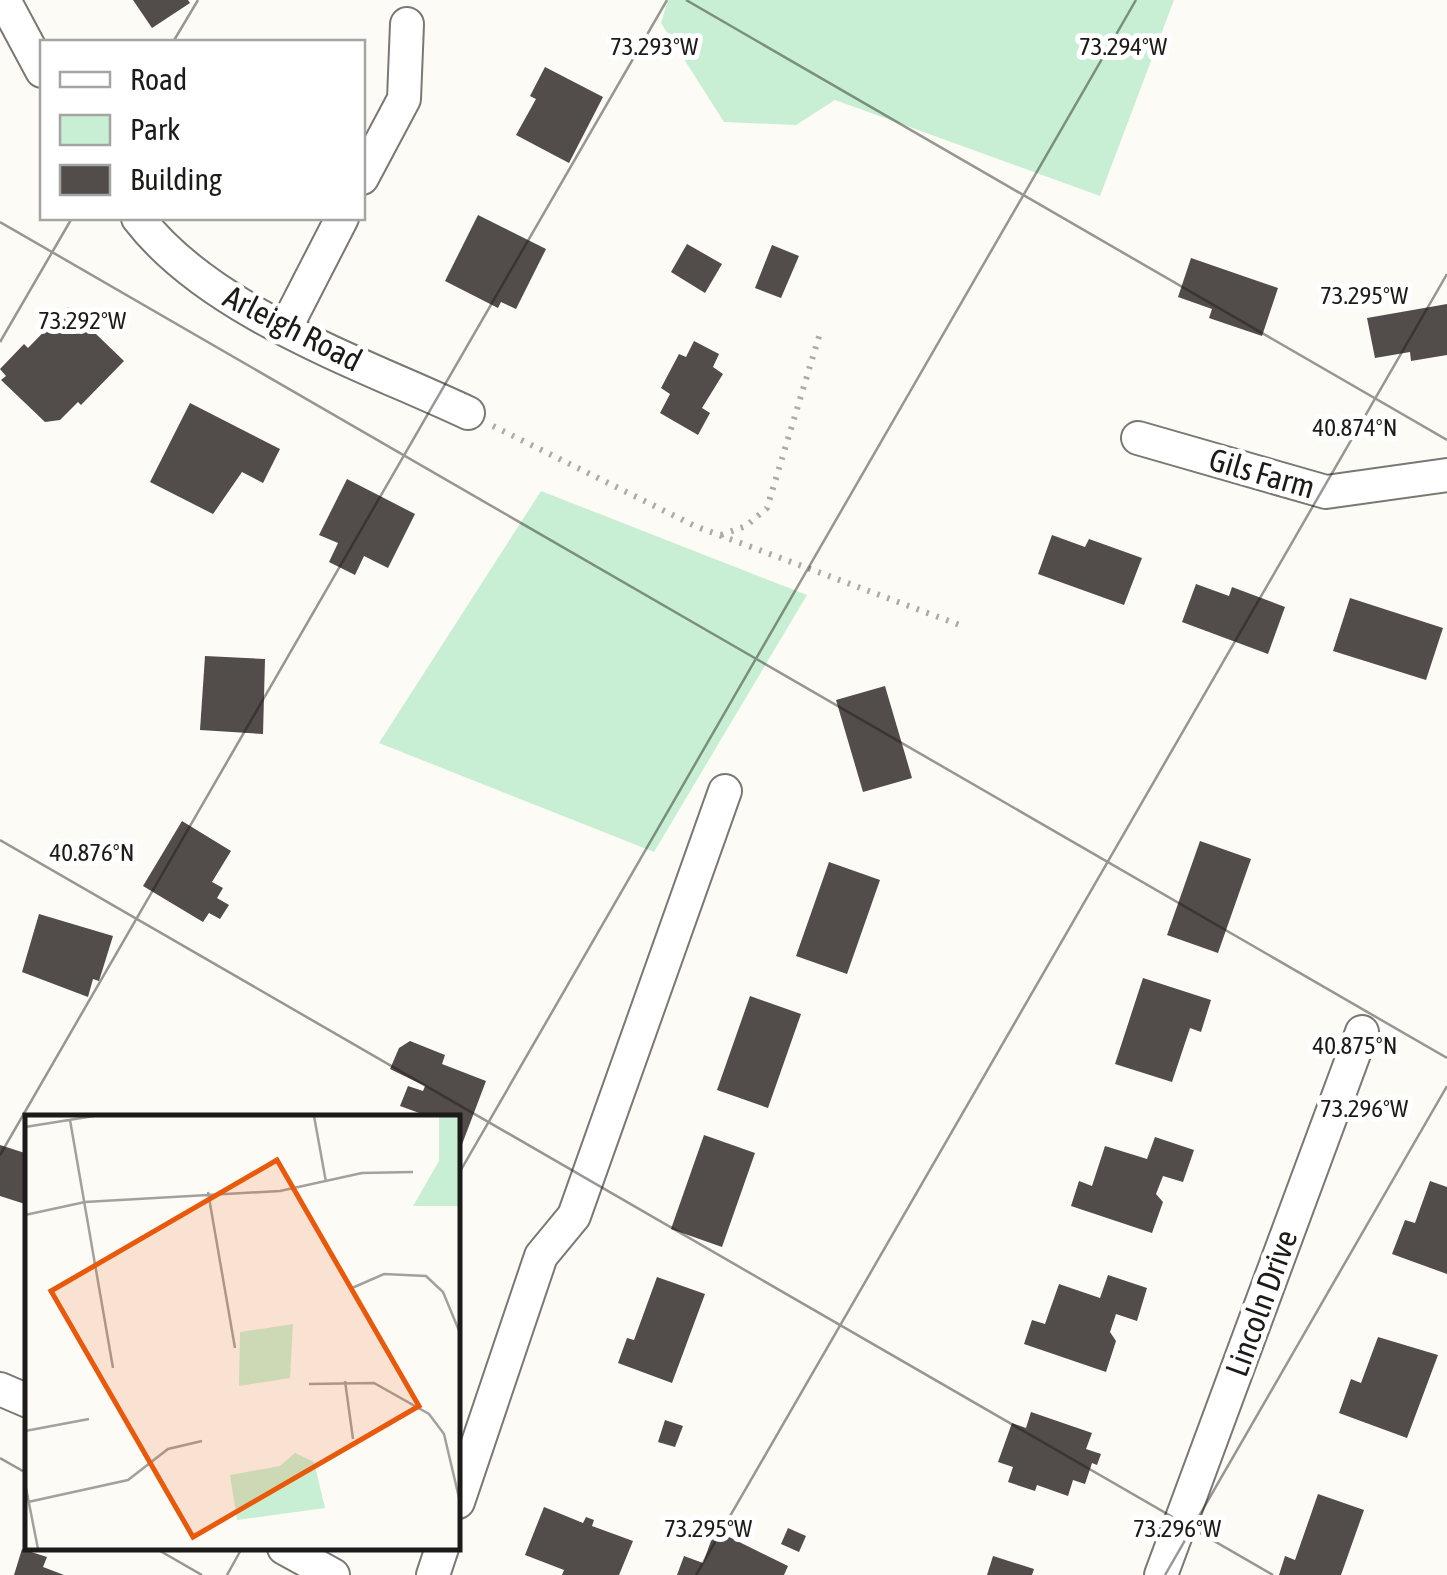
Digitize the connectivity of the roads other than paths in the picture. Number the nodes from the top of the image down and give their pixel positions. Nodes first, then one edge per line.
1 (4, 0) edge
2 (407, 24) dead end
3 (40, 67) edge
4 (365, 172) edge
5 (140, 220) edge
6 (341, 220) edge
7 (286, 327) junction
8 (468, 413) road end
9 (1138, 438) dead end
10 (1447, 476) edge
11 (725, 792) dead end
12 (1362, 1032) dead end
13 (0, 1390) edge
14 (25, 1400) edge
15 (460, 1496) edge
16 (288, 1550) edge
17 (441, 1550) edge
18 (333, 1575) edge
19 (433, 1575) edge
20 (1161, 1575) edge

1 - 3 street
2 - 4 street
5 - 7 street, Arleigh Road
6 - 7 street
7 - 8 street, Arleigh Road
9 - 10 street, Gils Farm
11 - 15 street
12 - 20 street, Lincoln Drive
13 - 14 street
16 - 18 street
17 - 19 street

